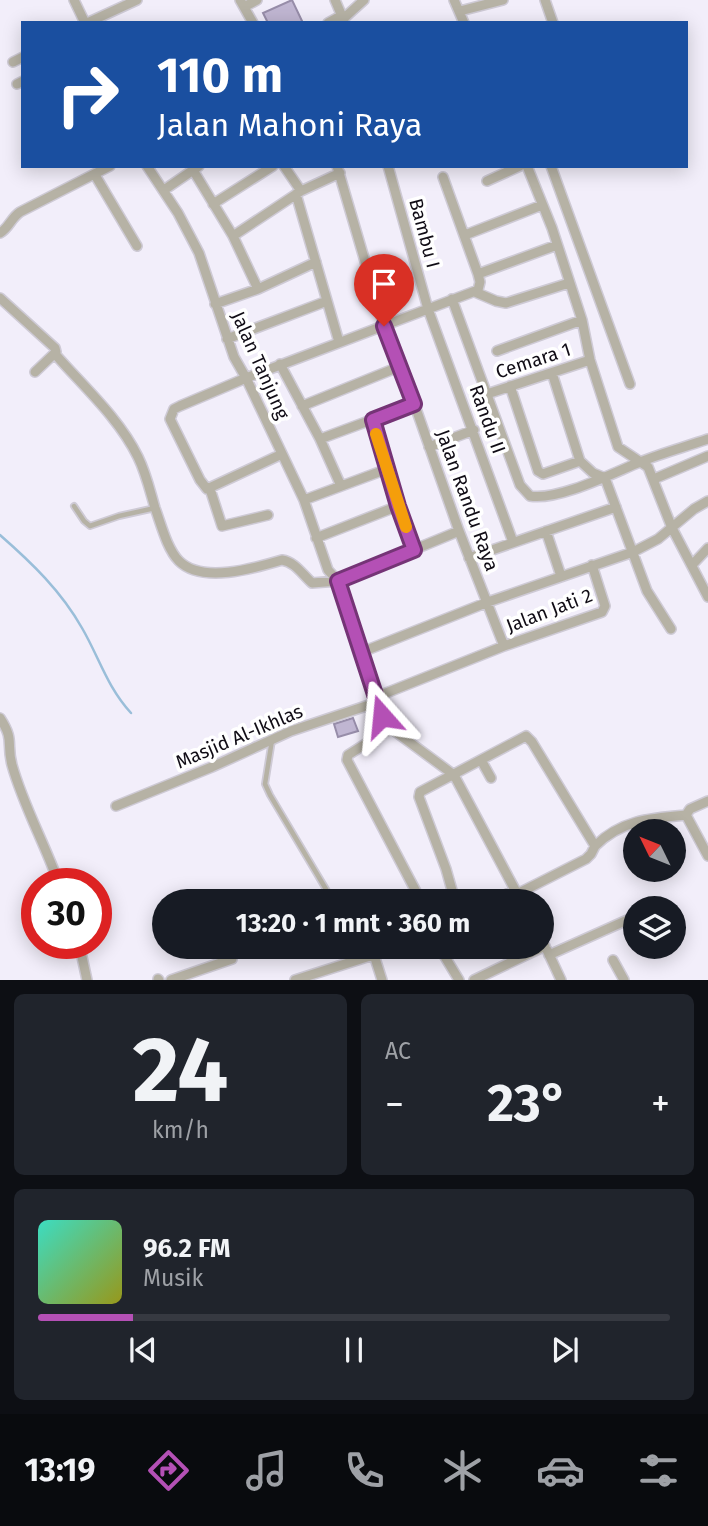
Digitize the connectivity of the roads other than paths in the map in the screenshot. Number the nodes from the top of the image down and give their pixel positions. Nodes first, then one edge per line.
1 (75, 0) edge
2 (137, 0) edge
3 (257, 0) edge
4 (335, 0) edge
5 (364, 0) edge
6 (454, 0) edge
7 (503, 0) edge
8 (545, 0) edge
9 (242, 4) edge
10 (460, 11) junction
11 (85, 21) edge
12 (90, 21) edge
13 (252, 21) edge
14 (343, 21) edge
15 (463, 21) edge
16 (552, 21) edge
17 (21, 58) edge
18 (13, 62) dead end
19 (107, 168) edge
20 (148, 168) edge
21 (196, 168) edge
22 (270, 168) edge
23 (285, 168) edge
24 (393, 168) edge
25 (516, 168) edge
26 (528, 168) edge
27 (552, 168) edge
28 (339, 169) edge
29 (95, 175) junction
30 (443, 177) dead end
31 (487, 181) dead end
32 (164, 190) junction
33 (298, 193) junction
34 (213, 204) junction
35 (542, 205) junction
36 (0, 233) edge
37 (465, 235) junction
38 (233, 236) junction
39 (557, 245) junction
40 (137, 246) dead end
41 (316, 262) junction
42 (478, 274) junction
43 (569, 283) junction
44 (258, 289) junction
45 (475, 292) junction
46 (0, 298) edge
47 (453, 299) junction
48 (327, 300) junction
49 (215, 304) junction
50 (428, 309) junction
51 (582, 320) junction
52 (384, 326) junction
53 (227, 338) junction
54 (339, 342) junction
55 (497, 351) dead end
56 (55, 354) junction
57 (590, 360) junction
58 (280, 364) junction
59 (401, 366) junction
60 (35, 372) dead end
61 (552, 373) junction
62 (246, 378) junction
63 (630, 384) dead end
64 (510, 386) junction
65 (486, 394) junction
66 (414, 404) junction
67 (302, 406) junction
68 (373, 420) junction
69 (474, 430) junction
70 (320, 439) junction
71 (708, 439) edge
72 (429, 447) junction
73 (282, 454) junction
74 (708, 456) edge
75 (580, 461) junction
76 (641, 462) junction
77 (387, 469) junction
78 (605, 478) junction
79 (654, 479) junction
80 (341, 486) junction
81 (210, 489) junction
82 (304, 500) junction
83 (708, 501) edge
84 (74, 506) dead end
85 (398, 506) junction
86 (616, 507) junction
87 (155, 508) junction
88 (268, 515) dead end
89 (672, 528) junction
90 (459, 531) junction
91 (546, 531) junction
92 (316, 538) junction
93 (513, 542) junction
94 (708, 548) edge
95 (414, 550) junction
96 (633, 552) junction
97 (469, 558) junction
98 (592, 565) junction
99 (692, 565) junction
100 (561, 576) junction
101 (338, 581) junction
102 (708, 597) edge
103 (488, 602) junction
104 (671, 629) dead end
105 (504, 646) junction
106 (362, 652) junction
107 (377, 700) junction
108 (0, 718) edge
109 (389, 729) junction
110 (272, 739) junction
111 (481, 760) junction
112 (454, 775) junction
113 (491, 778) dead end
114 (708, 802) edge
115 (116, 806) dead end
116 (686, 815) junction
117 (595, 846) junction
118 (708, 856) edge
119 (53, 868) edge
120 (325, 889) edge
121 (415, 889) edge
122 (452, 889) edge
123 (515, 889) edge
124 (529, 889) edge
125 (623, 922) edge
126 (554, 953) edge
127 (82, 959) edge
128 (232, 959) dead end
129 (362, 959) edge
130 (372, 959) edge
131 (446, 959) edge
132 (514, 959) edge
133 (551, 959) edge
134 (613, 960) dead end
135 (87, 980) edge
136 (172, 980) edge
137 (295, 980) edge
138 (382, 980) edge
139 (458, 980) edge
140 (474, 980) edge
141 (561, 980) edge
142 (624, 980) edge

1 - 11 street
2 - 12 street
3 - 9 street
4 - 14 street
5 - 14 street
6 - 10 street
7 - 10 street
8 - 16 street
9 - 13 street
10 - 15 street
17 - 18 street
19 - 29 street
20 - 32 street, Jalan Tanjung
21 - 32 street
21 - 34 street
22 - 34 street
23 - 33 street
24 - 50 street, Bambu I
25 - 31 street
26 - 35 street
27 - 63 street
28 - 33 street
28 - 52 street, Jalan Randu Raya
29 - 36 street
29 - 40 street
30 - 37 street
32 - 49 street, Jalan Tanjung
33 - 38 street
33 - 41 street
34 - 38 street
35 - 37 street
35 - 39 street
37 - 42 street
38 - 44 street
39 - 42 street
39 - 43 street
41 - 44 street
41 - 48 street
42 - 45 street
43 - 45 street
43 - 51 street
44 - 49 street
45 - 47 street
46 - 56 street
47 - 50 street
47 - 65 street
48 - 53 street
48 - 54 street
49 - 53 street, Jalan Tanjung
50 - 52 street
50 - 69 street, Randu II
51 - 55 street
51 - 57 street
52 - 54 street
52 - 59 street, Jalan Randu Raya
53 - 62 street, Jalan Tanjung
54 - 58 street
56 - 60 street
56 - 87 street
57 - 61 street, Cemara 1
57 - 76 street
58 - 62 street
58 - 67 street
59 - 66 street, Jalan Randu Raya
59 - 67 street
61 - 64 street, Cemara 1
61 - 75 street
62 - 73 street, Jalan Tanjung
62 - 81 street
64 - 65 street, Cemara 1
64 - 75 street
65 - 78 street
66 - 68 street
66 - 72 street, Jalan Randu Raya
67 - 70 street
68 - 70 street
68 - 77 street
69 - 72 street
69 - 93 street, Randu II
70 - 80 street
71 - 76 street
72 - 90 street, Jalan Randu Raya
73 - 81 street
73 - 82 street, Jalan Tanjung
74 - 79 street
75 - 78 street
76 - 78 street
76 - 79 street
77 - 80 street
77 - 85 street
78 - 86 street
79 - 89 street
80 - 82 street
81 - 88 street
82 - 92 street, Jalan Tanjung
83 - 89 street
84 - 87 lane
85 - 92 street
85 - 95 street
86 - 91 street
86 - 96 street
87 - 101 street
89 - 96 street
89 - 99 street
90 - 95 street
90 - 97 street, Jalan Randu Raya
91 - 93 street
91 - 100 street
92 - 101 street, Jalan Tanjung
93 - 97 street
94 - 99 street
95 - 101 street
96 - 98 street
96 - 104 street
97 - 103 street, Jalan Randu Raya
98 - 100 street
98 - 105 street, Jalan Jati 2
99 - 102 street
100 - 103 street
101 - 106 street, Jalan Tanjung
103 - 105 street, Jalan Randu Raya
103 - 106 street
105 - 107 street, Jalan Jati 2
106 - 107 street, Jalan Tanjung
107 - 109 street, Jalan Tanjung
107 - 110 street, Masjid Al-Ikhlas
108 - 119 street
109 - 112 street
109 - 121 street
110 - 115 street, Masjid Al-Ikhlas
110 - 120 lane
111 - 112 street
111 - 113 street
111 - 117 street
112 - 122 street
112 - 123 street
114 - 116 street
116 - 117 street
116 - 118 street
117 - 124 street
125 - 126 street
127 - 135 street
128 - 136 street
129 - 137 street
130 - 138 street
131 - 139 street
132 - 140 street
133 - 141 street
134 - 142 street

